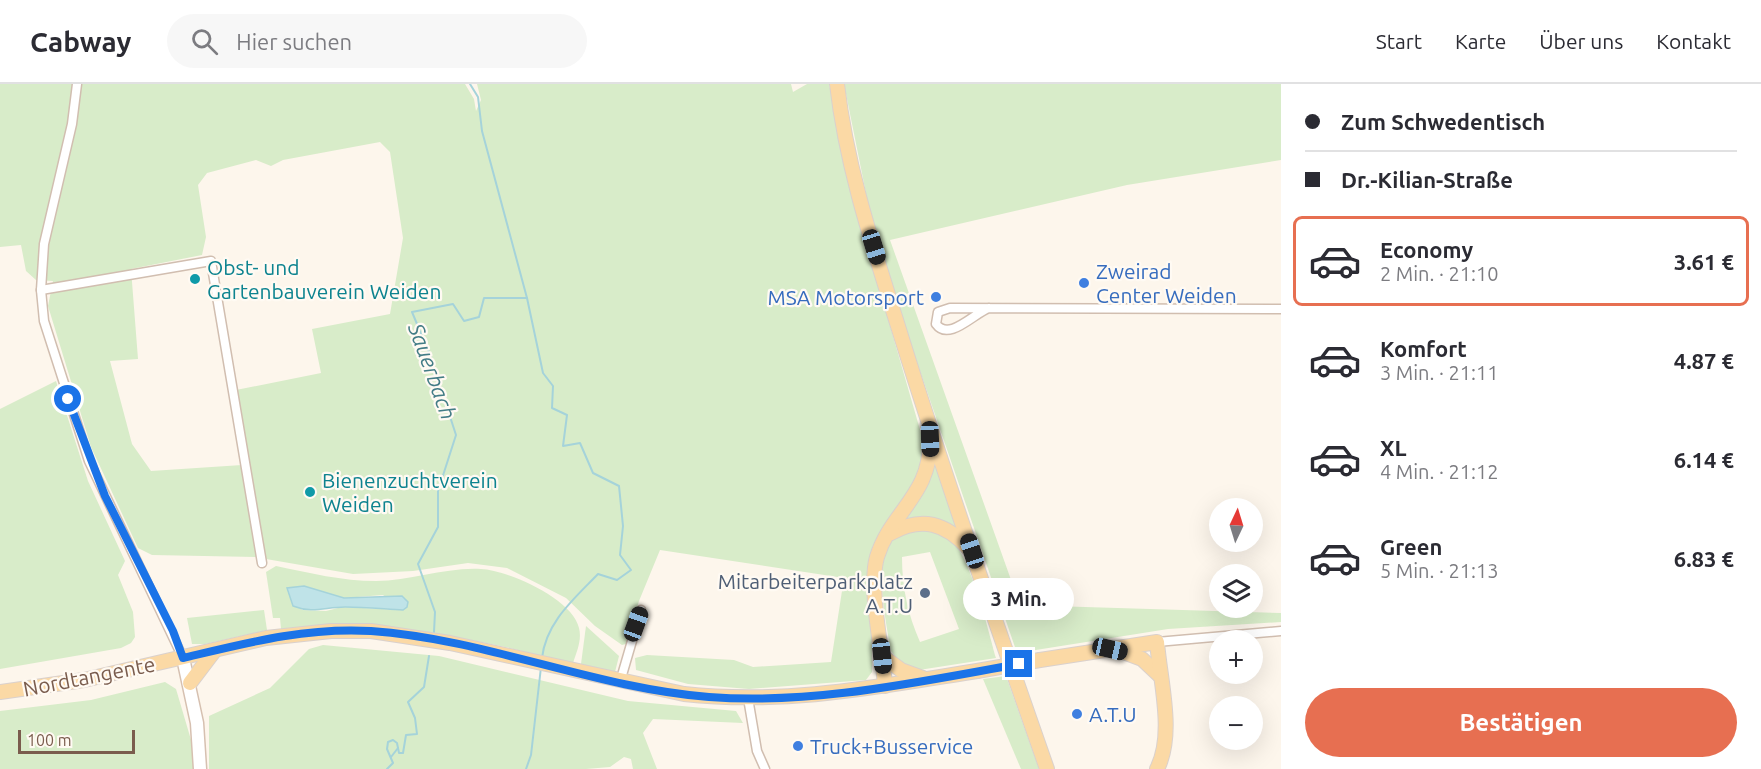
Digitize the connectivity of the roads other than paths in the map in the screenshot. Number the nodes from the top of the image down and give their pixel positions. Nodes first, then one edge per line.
1 (77, 84) edge
2 (837, 84) edge
3 (41, 290) junction
4 (989, 308) junction
5 (1281, 309) edge
6 (930, 427) junction
7 (890, 534) junction
8 (972, 551) junction
9 (262, 563) dead end
10 (641, 610) dead end
11 (1281, 631) edge
12 (1157, 642) junction
13 (1110, 649) junction
14 (215, 650) junction
15 (882, 656) junction
16 (183, 658) junction
17 (1159, 675) junction
18 (928, 679) junction
19 (620, 682) junction
20 (190, 683) junction
21 (885, 686) junction
22 (0, 692) edge
23 (748, 699) junction
24 (200, 769) edge
25 (765, 769) edge
26 (1047, 769) edge
27 (1157, 769) edge

1 - 3 street
2 - 6 main road
3 - 9 street
3 - 16 street
4 - 4 street
4 - 5 street
6 - 7 main road
6 - 8 main road
7 - 8 main road
7 - 15 main road
8 - 26 main road
10 - 19 street
11 - 12 street
12 - 13 main road
12 - 17 main road
13 - 17 main road
13 - 18 main road, bridge
14 - 16 main road, Nordtangente
14 - 19 main road, Nordtangente
14 - 20 main road
15 - 18 main road
15 - 21 main road
16 - 20 street
16 - 22 main road, Nordtangente
17 - 27 main road
18 - 21 main road
19 - 23 main road
20 - 24 street
21 - 23 main road
23 - 25 street

